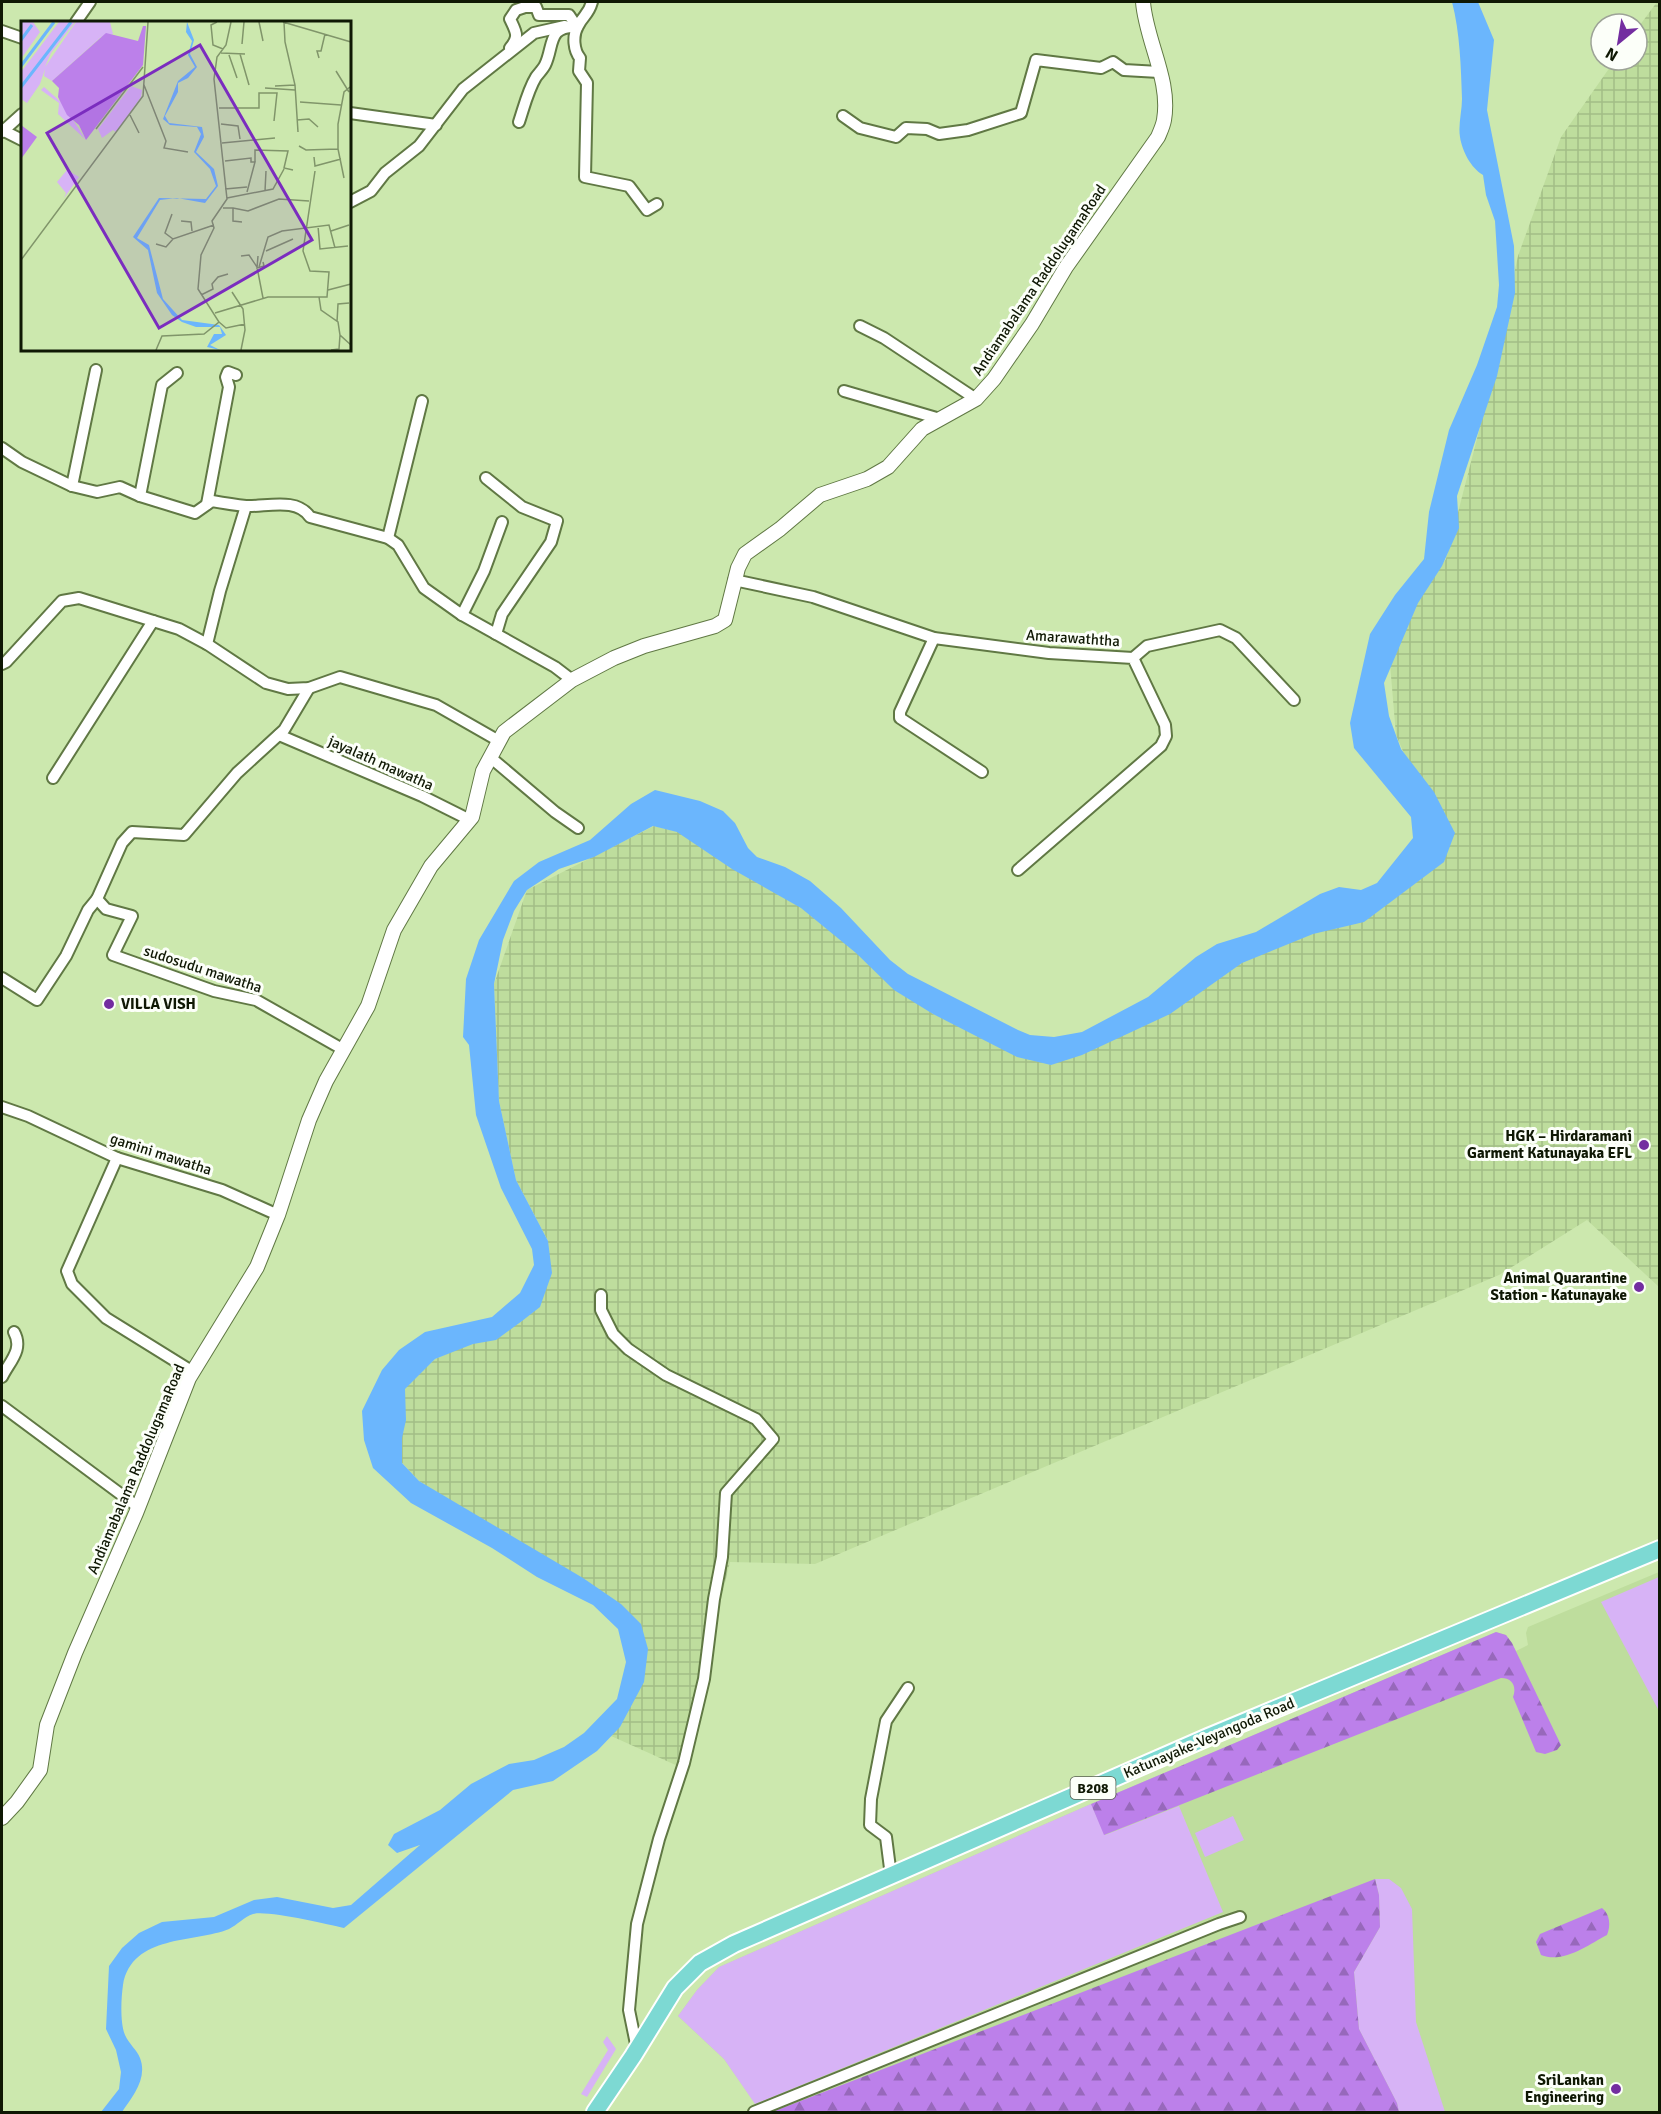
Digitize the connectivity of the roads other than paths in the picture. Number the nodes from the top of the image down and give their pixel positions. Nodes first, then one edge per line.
1 (90, 2) edge
2 (592, 2) edge
3 (1143, 2) edge
4 (77, 21) edge
5 (565, 26) junction
6 (577, 27) junction
7 (2, 32) edge
8 (21, 38) edge
9 (501, 61) junction
10 (1160, 72) junction
11 (351, 113) edge
12 (21, 115) edge
13 (843, 116) dead end
14 (519, 122) dead end
15 (436, 125) junction
16 (2, 131) edge
17 (21, 140) edge
18 (351, 201) edge
19 (657, 204) dead end
20 (860, 326) dead end
21 (96, 370) dead end
22 (177, 373) dead end
23 (236, 375) dead end
24 (844, 391) dead end
25 (976, 399) junction
26 (422, 400) dead end
27 (940, 419) junction
28 (2, 448) edge
29 (486, 478) dead end
30 (72, 486) junction
31 (140, 496) junction
32 (207, 504) junction
33 (246, 506) junction
34 (502, 522) dead end
35 (388, 538) junction
36 (734, 580) junction
37 (462, 615) junction
38 (153, 621) junction
39 (496, 634) junction
40 (934, 638) junction
41 (207, 644) junction
42 (1133, 658) junction
43 (2, 664) edge
44 (572, 680) junction
45 (309, 688) junction
46 (1294, 700) dead end
47 (279, 735) junction
48 (499, 741) junction
49 (490, 757) junction
50 (982, 772) dead end
51 (53, 778) dead end
52 (470, 820) junction
53 (578, 828) dead end
54 (1018, 870) dead end
55 (98, 899) junction
56 (2, 978) edge
57 (344, 1050) junction
58 (2, 1107) edge
59 (117, 1158) junction
60 (278, 1215) junction
61 (601, 1295) dead end
62 (14, 1332) dead end
63 (193, 1372) junction
64 (2, 1377) edge
65 (2, 1406) edge
66 (138, 1507) junction
67 (1659, 1549) edge
68 (908, 1689) dead end
69 (2, 1818) edge
70 (891, 1876) junction
71 (1240, 1917) dead end
72 (638, 2049) junction
73 (595, 2112) edge
74 (754, 2112) edge

1 - 4 street
2 - 6 street
3 - 10 street, Andiamabalama RaddolugamaRoad
5 - 6 street
5 - 9 street
5 - 14 street
6 - 9 street
6 - 19 street
7 - 8 street
9 - 15 street
10 - 13 street
10 - 25 street, Andiamabalama RaddolugamaRoad
11 - 15 street
12 - 16 street
15 - 18 street
16 - 17 street
20 - 25 street
21 - 30 street
22 - 31 street
23 - 32 street
24 - 27 street
25 - 27 street, Andiamabalama RaddolugamaRoad
26 - 35 street
27 - 36 street, Andiamabalama RaddolugamaRoad
28 - 30 street
29 - 39 street
30 - 31 street
31 - 32 street
32 - 33 street
33 - 35 street
33 - 41 street
34 - 37 street
35 - 37 street
36 - 40 street, Amarawaththa
36 - 44 street, Andiamabalama RaddolugamaRoad
37 - 39 street
38 - 41 street
38 - 43 street
38 - 51 street
39 - 44 street
40 - 42 street, Amarawaththa
40 - 50 street
41 - 45 street
42 - 46 street
42 - 54 street, Amarawaththa
44 - 48 street, Andiamabalama RaddolugamaRoad
45 - 47 street
45 - 48 street
47 - 52 street, jayalath mawatha
47 - 55 street
48 - 49 street, Andiamabalama RaddolugamaRoad
49 - 52 street, Andiamabalama RaddolugamaRoad
49 - 53 street
52 - 57 street, Andiamabalama RaddolugamaRoad
55 - 56 street
55 - 57 street, sudosudu mawatha
57 - 60 street, Andiamabalama RaddolugamaRoad
58 - 59 street, gamini mawatha
59 - 60 street, gamini mawatha
59 - 63 street
60 - 63 street, Andiamabalama RaddolugamaRoad
61 - 72 street
62 - 64 street
63 - 66 street, Andiamabalama RaddolugamaRoad
65 - 66 street
66 - 69 street, Andiamabalama RaddolugamaRoad
67 - 70 main road, Katunayake-Veyangoda Road / B208
68 - 70 street
70 - 72 main road, Katunayake-Veyangoda Road / B208
71 - 74 street
72 - 73 main road, Katunayake-Veyangoda Road / B208

